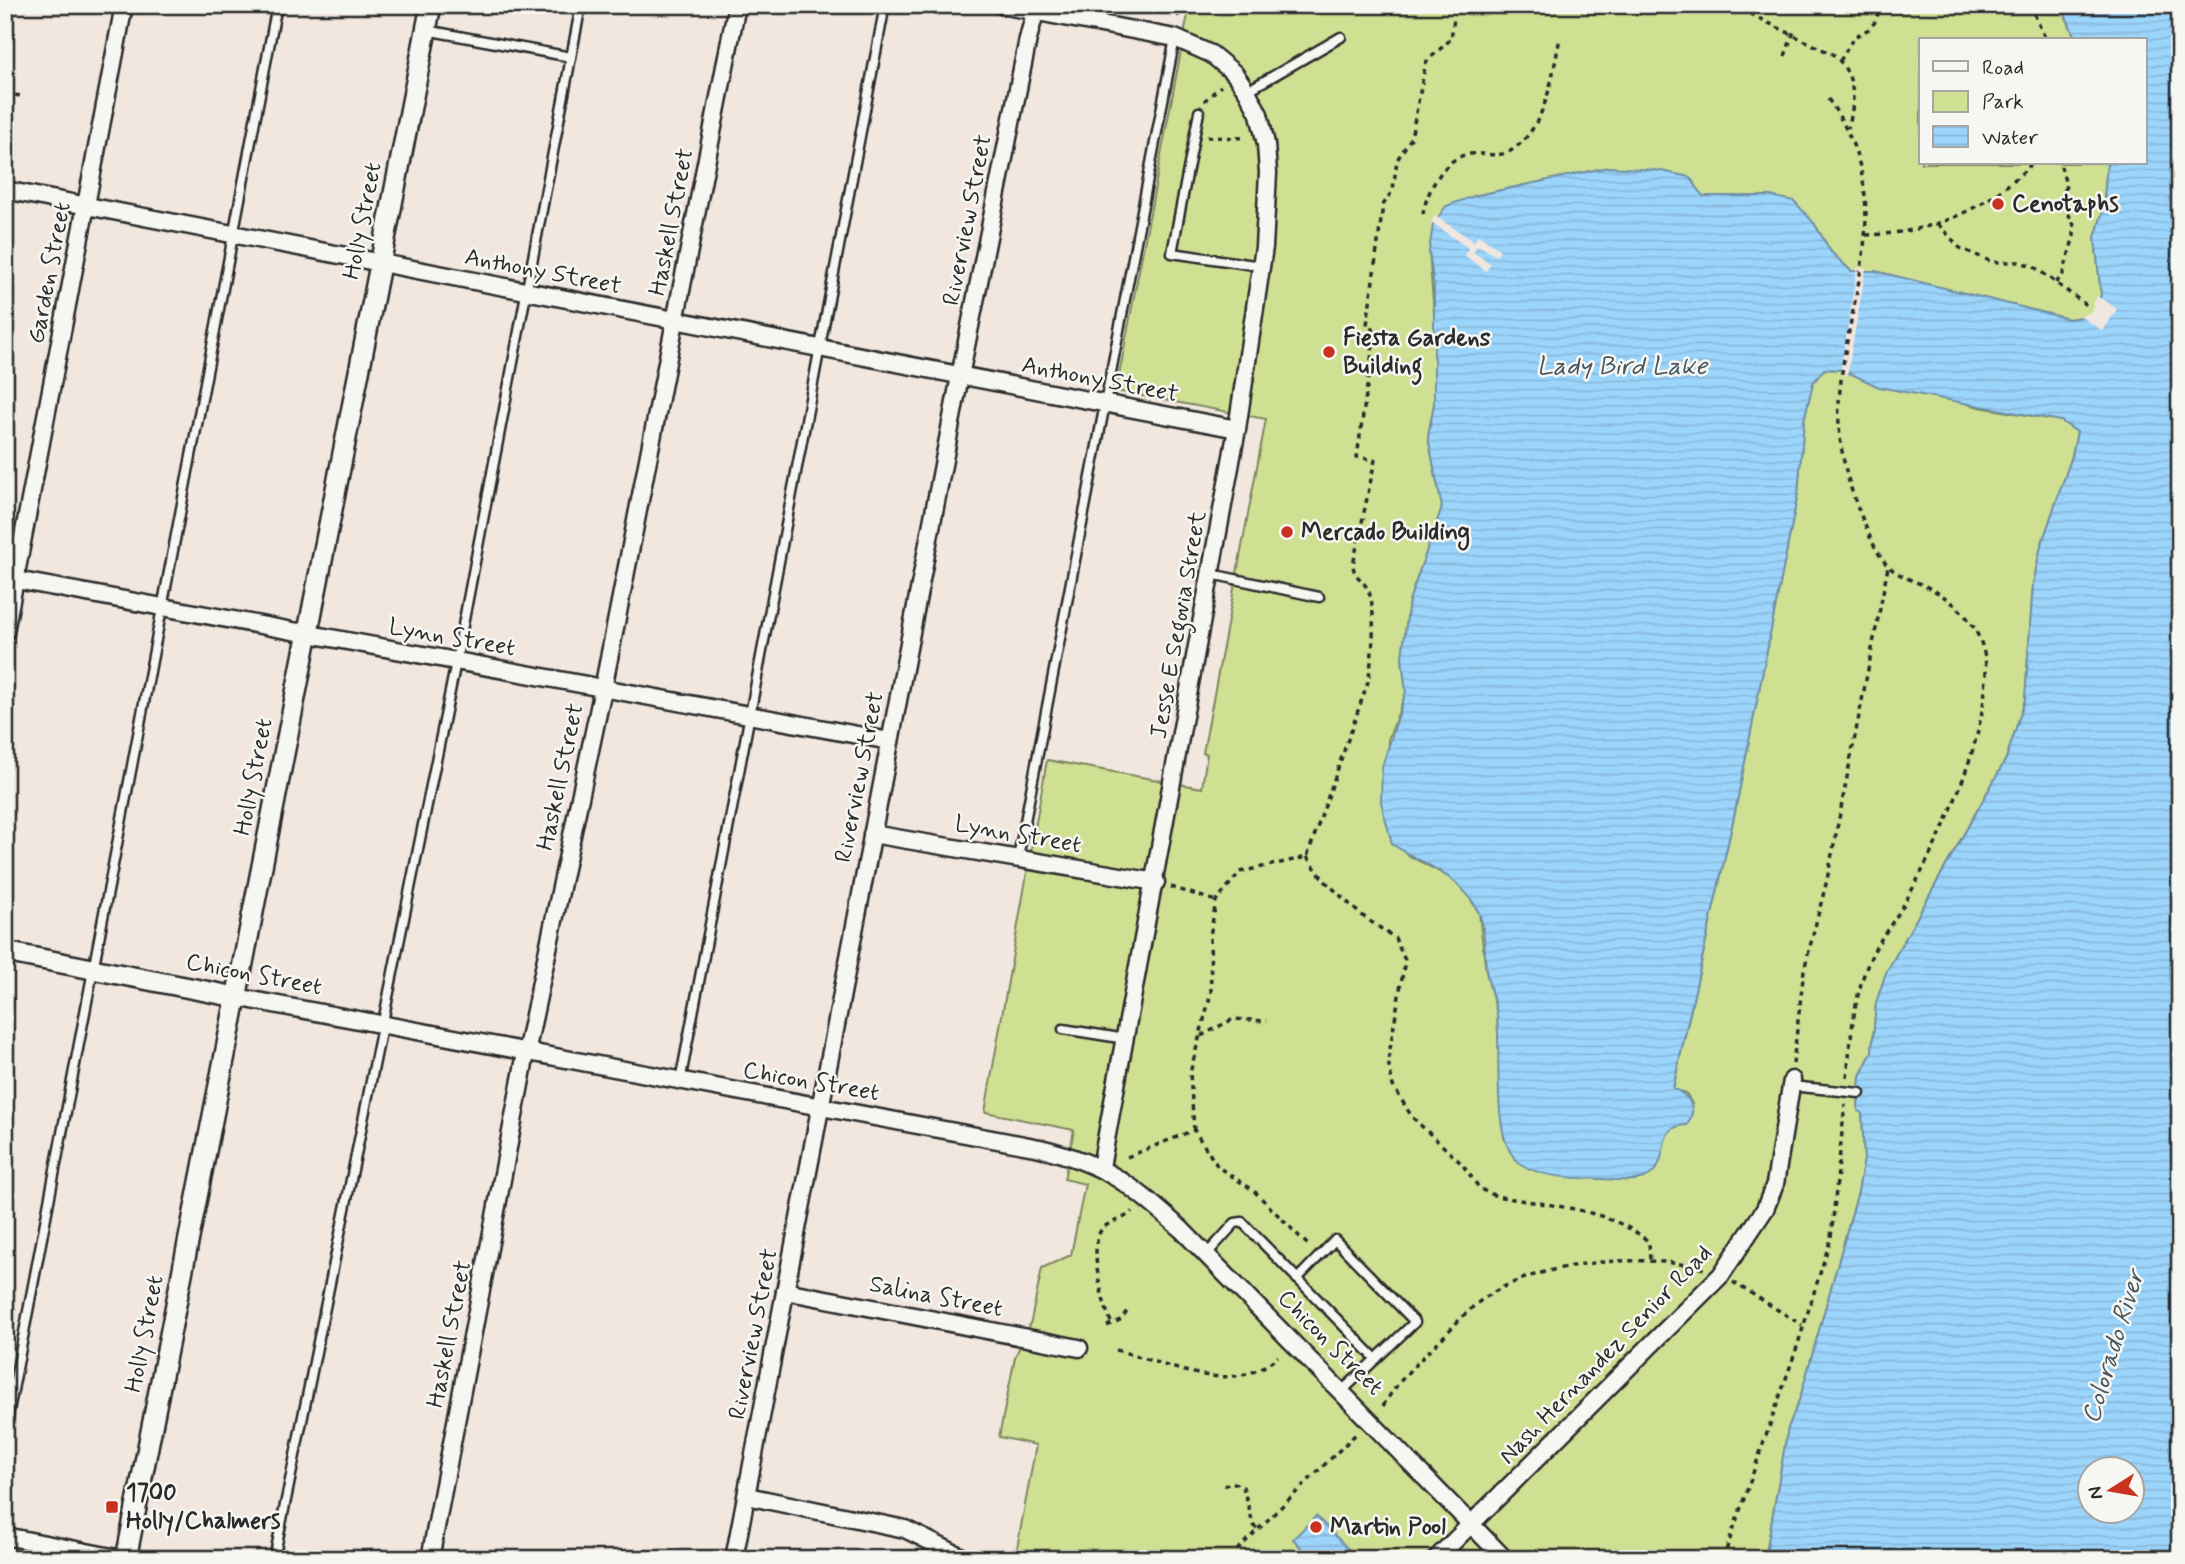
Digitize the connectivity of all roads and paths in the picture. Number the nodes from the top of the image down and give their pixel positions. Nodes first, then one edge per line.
1 (124, 5) edge
2 (277, 5) edge
3 (431, 5) edge
4 (581, 5) edge
5 (737, 5) edge
6 (885, 5) edge
7 (1001, 5) edge
8 (1187, 5) edge
9 (1732, 5) edge
10 (1881, 5) edge
11 (2030, 5) edge
12 (1036, 8) edge
13 (1177, 16) dead end
14 (1454, 18) dead end
15 (1795, 28) dead end
16 (426, 30) junction
17 (1793, 35) junction
18 (1341, 37) dead end
19 (1175, 38) junction
20 (1560, 38) dead end
21 (2045, 38) edge
22 (1785, 56) dead end
23 (571, 57) junction
24 (1840, 61) junction
25 (1221, 86) dead end
26 (1247, 91) junction
27 (5, 94) edge
28 (21, 96) dead end
29 (1828, 99) dead end
30 (1199, 112) joint
31 (1847, 129) junction
32 (1194, 135) junction
33 (1247, 138) dead end
34 (2031, 164) edge
35 (2060, 164) edge
36 (5, 190) edge
37 (86, 206) junction
38 (1423, 214) dead end
39 (1938, 224) junction
40 (233, 235) junction
41 (1866, 235) junction
42 (380, 263) junction
43 (1261, 266) junction
44 (2056, 283) junction
45 (527, 292) junction
46 (2087, 304) dead end
47 (676, 321) junction
48 (820, 348) junction
49 (960, 376) junction
50 (1105, 404) junction
51 (1237, 429) junction
52 (1888, 567) junction
53 (1211, 574) junction
54 (10, 578) edge
55 (1319, 597) dead end
56 (162, 606) junction
57 (5, 632) edge
58 (307, 635) junction
59 (456, 662) junction
60 (603, 689) junction
61 (750, 713) junction
62 (890, 741) junction
63 (872, 834) junction
64 (1307, 857) junction
65 (1018, 858) junction
66 (1156, 882) junction
67 (1216, 901) junction
68 (5, 952) edge
69 (93, 969) junction
70 (236, 997) junction
71 (1267, 1021) dead end
72 (383, 1024) junction
73 (1063, 1028) dead end
74 (1200, 1037) junction
75 (1126, 1039) junction
76 (526, 1053) junction
77 (680, 1083) junction
78 (1791, 1083) junction
79 (1846, 1091) junction
80 (1860, 1093) dead end
81 (821, 1109) junction
82 (1194, 1130) junction
83 (1127, 1157) dead end
84 (1101, 1167) junction
85 (1132, 1211) dead end
86 (1207, 1254) junction
87 (1319, 1256) junction
88 (1650, 1261) junction
89 (1721, 1275) junction
90 (1297, 1279) junction
91 (785, 1291) junction
92 (1128, 1310) dead end
93 (1802, 1325) junction
94 (1079, 1348) dead end
95 (1116, 1350) dead end
96 (1278, 1356) dead end
97 (1376, 1359) junction
98 (1343, 1390) junction
99 (1383, 1406) dead end
100 (5, 1432) edge
101 (1357, 1433) dead end
102 (1224, 1486) dead end
103 (747, 1496) junction
104 (1471, 1524) junction
105 (1259, 1531) junction
106 (5, 1536) edge
107 (124, 1559) edge
108 (274, 1559) edge
109 (430, 1559) edge
110 (734, 1559) edge
111 (966, 1559) edge
112 (1233, 1559) edge
113 (1436, 1559) edge
114 (1505, 1559) edge
115 (1723, 1559) edge

1 - 37 street, Garden Street
2 - 40 lane
3 - 16 street, Holly Street
4 - 23 lane
5 - 47 street, Haskell Street
6 - 48 lane
7 - 12 street, Jesse E Segovia Street
8 - 13 path
9 - 17 path
10 - 24 path
11 - 21 path
12 - 19 street, Jesse E Segovia Street
12 - 49 street, Riverview Street
14 - 64 path
15 - 17 path
16 - 23 lane
16 - 42 street, Holly Street
17 - 22 path
17 - 24 path
18 - 26 lane
19 - 26 street, Jesse E Segovia Street
19 - 50 lane
20 - 38 path
23 - 45 lane
24 - 31 path
25 - 30 path
26 - 43 street, Jesse E Segovia Street
27 - 28 path
29 - 31 path
30 - 32 lane
31 - 41 path
32 - 33 path
32 - 43 lane
34 - 39 path
35 - 44 path
36 - 37 street, Anthony Street
37 - 40 street, Anthony Street
37 - 54 street, Garden Street
39 - 41 path
39 - 44 path
40 - 42 street, Anthony Street
40 - 56 lane
41 - 52 path
42 - 45 street, Anthony Street
42 - 58 street, Holly Street
43 - 51 street, Jesse E Segovia Street
44 - 46 path
45 - 47 street, Anthony Street
45 - 59 lane
47 - 48 street, Anthony Street
47 - 60 street, Haskell Street
48 - 49 street, Anthony Street
48 - 61 lane
49 - 50 street, Anthony Street
49 - 62 street, Riverview Street
50 - 51 street, Anthony Street
50 - 65 lane
51 - 53 street, Jesse E Segovia Street
52 - 78 path
52 - 79 path
53 - 55 lane
53 - 66 street, Jesse E Segovia Street
54 - 56 street, Lynn Street
54 - 57 street, Garden Street
56 - 58 street, Lynn Street
56 - 69 lane
58 - 59 street, Lynn Street
58 - 70 street, Holly Street
59 - 60 street, Lynn Street
59 - 72 lane
60 - 61 street, Lynn Street
60 - 76 street, Haskell Street
61 - 62 street, Lynn Street
61 - 77 lane
62 - 63 street, Riverview Street
63 - 65 street, Lynn Street
63 - 81 street, Riverview Street
64 - 67 path
64 - 88 path
65 - 66 street, Lynn Street
66 - 67 path
66 - 75 street, Jesse E Segovia Street
67 - 74 path
68 - 69 street, Chicon Street
69 - 70 street, Chicon Street
69 - 100 lane
70 - 72 street, Chicon Street
70 - 107 street, Holly Street
71 - 74 path
72 - 76 street, Chicon Street
72 - 108 lane
73 - 75 lane
74 - 82 path
75 - 84 street, Jesse E Segovia Street
76 - 77 street, Chicon Street
76 - 109 street, Haskell Street
77 - 81 street, Chicon Street
78 - 79 lane
78 - 89 street, Nash Hernandez Senior Road
79 - 80 lane
79 - 93 path
81 - 84 street, Chicon Street
81 - 91 street, Riverview Street
82 - 83 path
82 - 87 path
84 - 86 street, Chicon Street
85 - 92 path
86 - 90 lane
86 - 98 street, Chicon Street
87 - 90 lane
87 - 97 lane
88 - 89 path
88 - 99 path
89 - 93 path
89 - 104 street, Nash Hernandez Senior Road
90 - 97 lane
91 - 94 street, Salina Street
91 - 103 street, Riverview Street
93 - 115 path
95 - 96 path
97 - 98 lane
98 - 104 street, Chicon Street
101 - 105 path
102 - 105 path
103 - 110 street, Riverview Street
103 - 111 street
104 - 113 street, Nash Hernandez Senior Road
104 - 114 street, Chicon Street
105 - 112 path
106 - 107 street

